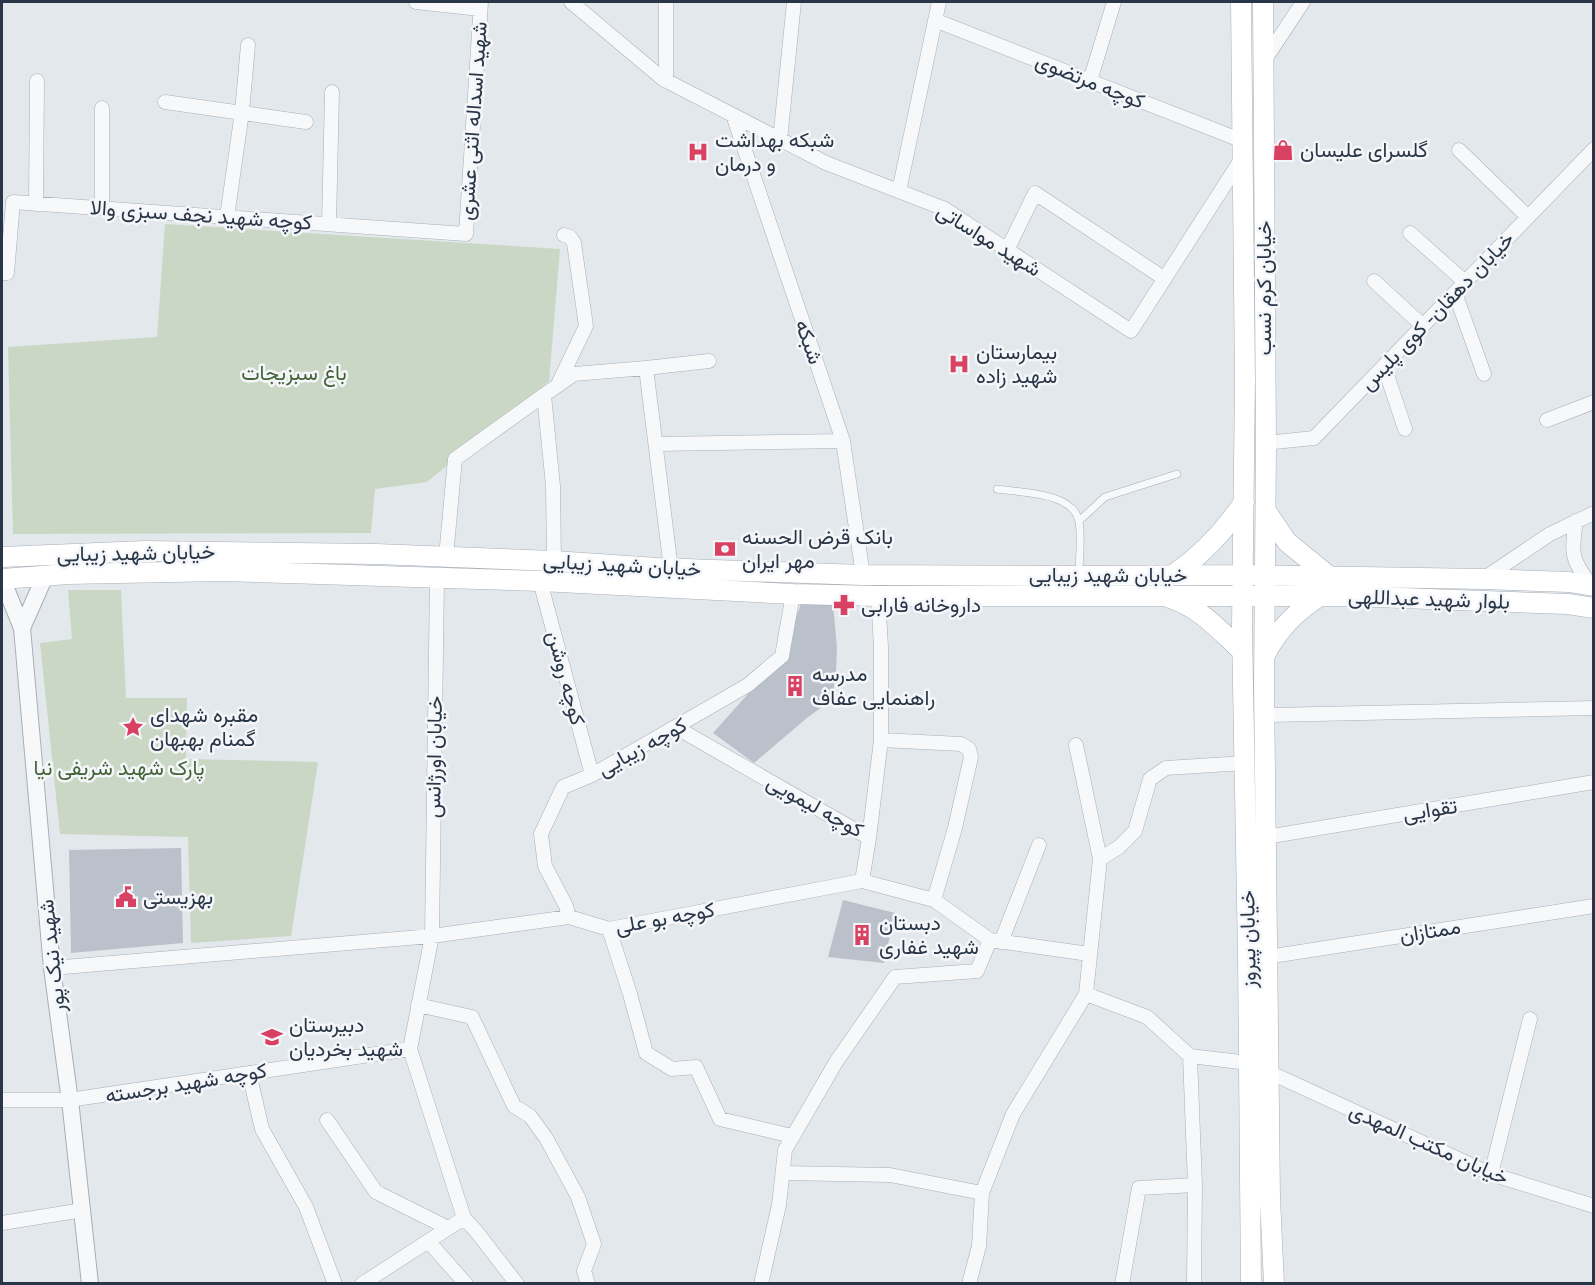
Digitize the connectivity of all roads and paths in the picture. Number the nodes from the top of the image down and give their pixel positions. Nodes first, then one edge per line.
1 (417, 2) edge
2 (571, 2) edge
3 (666, 2) edge
4 (794, 2) edge
5 (939, 2) edge
6 (1114, 2) edge
7 (1241, 2) edge
8 (1263, 2) edge
9 (1303, 2) edge
10 (481, 5) edge
11 (937, 21) junction
12 (248, 45) dead end
13 (1263, 63) junction
14 (37, 81) dead end
15 (666, 81) junction
16 (1090, 81) junction
17 (332, 92) dead end
18 (165, 102) dead end
19 (102, 108) dead end
20 (242, 112) junction
21 (732, 115) junction
22 (306, 122) dead end
23 (780, 140) junction
24 (1243, 149) junction
25 (1593, 149) edge
26 (1458, 150) dead end
27 (899, 191) junction
28 (36, 204) junction
29 (102, 208) junction
30 (227, 217) junction
31 (1528, 218) junction
32 (329, 224) junction
33 (1410, 232) dead end
34 (466, 234) joint
35 (564, 235) dead end
36 (1007, 250) junction
37 (2, 273) edge
38 (1165, 279) junction
39 (1374, 281) dead end
40 (1465, 282) junction
41 (1455, 293) junction
42 (1422, 326) junction
43 (709, 361) dead end
44 (1384, 366) junction
45 (646, 368) junction
46 (1484, 374) dead end
47 (558, 384) junction
48 (544, 395) junction
49 (1593, 402) edge
50 (1547, 420) dead end
51 (1405, 429) dead end
52 (843, 441) junction
53 (1266, 443) junction
54 (657, 444) junction
55 (1244, 445) junction
56 (1177, 474) dead end
57 (997, 489) dead end
58 (1244, 502) junction
59 (1265, 510) junction
60 (1593, 513) edge
61 (1079, 521) junction
62 (1576, 521) junction
63 (333, 553) junction
64 (2, 557) edge
65 (446, 557) junction
66 (554, 561) junction
67 (671, 568) junction
68 (1243, 574) junction
69 (333, 575) junction
70 (863, 575) junction
71 (1173, 575) junction
72 (45, 576) junction
73 (1078, 576) junction
74 (2, 579) edge
75 (436, 579) junction
76 (1484, 579) junction
77 (540, 580) junction
78 (1265, 585) junction
79 (1592, 585) edge
80 (1316, 586) junction
81 (793, 594) junction
82 (1159, 594) junction
83 (1242, 595) junction
84 (878, 596) junction
85 (1593, 608) edge
86 (22, 628) junction
87 (1242, 651) junction
88 (1264, 658) junction
89 (1593, 708) edge
90 (1265, 716) junction
91 (677, 728) junction
92 (881, 740) junction
93 (1076, 745) dead end
94 (1245, 763) junction
95 (592, 775) junction
96 (1593, 783) edge
97 (1266, 837) junction
98 (869, 838) junction
99 (1039, 845) dead end
100 (1100, 859) junction
101 (862, 881) junction
102 (934, 900) junction
103 (1593, 906) edge
104 (569, 917) junction
105 (609, 929) junction
106 (432, 936) junction
107 (995, 941) junction
108 (1089, 954) junction
109 (1267, 957) junction
110 (52, 968) junction
111 (1086, 994) junction
112 (418, 1005) junction
113 (1530, 1019) dead end
114 (410, 1049) junction
115 (1190, 1056) junction
116 (1249, 1063) junction
117 (1269, 1072) junction
118 (249, 1073) junction
119 (2, 1100) edge
120 (69, 1100) junction
121 (327, 1120) dead end
122 (792, 1137) junction
123 (783, 1173) junction
124 (1491, 1174) junction
125 (1195, 1185) junction
126 (982, 1193) junction
127 (1593, 1201) edge
128 (1593, 1206) edge
129 (83, 1210) junction
130 (464, 1218) junction
131 (2, 1223) edge
132 (448, 1228) junction
133 (428, 1241) junction
134 (90, 1284) edge
135 (334, 1284) edge
136 (362, 1284) edge
137 (465, 1284) edge
138 (517, 1284) edge
139 (588, 1284) edge
140 (761, 1284) edge
141 (969, 1284) edge
142 (1122, 1284) edge
143 (1194, 1284) edge
144 (1251, 1284) edge
145 (1274, 1284) edge

1 - 10 street
2 - 15 street, شهید مواساتی
3 - 15 street
4 - 23 street
5 - 11 street
6 - 16 street
7 - 24 main road, خیابان کرم نسب
8 - 13 main road, خیابان کرم نسب
9 - 13 street
10 - 34 street, شهید اسداله اثنی عشری
11 - 16 street, کوچه مرتضوی
11 - 27 street
12 - 20 street
13 - 53 main road, خیابان کرم نسب
14 - 28 street
15 - 21 street, شهید مواساتی
16 - 24 street, کوچه مرتضوی
17 - 32 street
18 - 20 street
19 - 29 street
20 - 22 street
20 - 30 street
21 - 23 street, شهید مواساتی
21 - 52 street, شبکه
23 - 27 street, شهید مواساتی
24 - 38 street, شهید مواساتی
24 - 55 main road, خیابان کرم نسب
25 - 31 street, خیابان دهقان - کوی پلیس
26 - 31 street
27 - 36 street, شهید مواساتی
28 - 29 street, کوچه شهید نجف سبزی والا
28 - 37 street, کوچه شهید نجف سبزی والا
29 - 30 street, کوچه شهید نجف سبزی والا
30 - 32 street, کوچه شهید نجف سبزی والا
31 - 40 street, خیابان دهقان - کوی پلیس
32 - 34 street, کوچه شهید نجف سبزی والا
33 - 40 street
35 - 47 street
36 - 38 street, شهید مواساتی
36 - 38 street
39 - 42 street
40 - 41 street, خیابان دهقان - کوی پلیس
41 - 42 street, خیابان دهقان - کوی پلیس
41 - 46 street
42 - 44 street, خیابان دهقان - کوی پلیس
43 - 45 street
44 - 51 street
44 - 53 street, خیابان دهقان - کوی پلیس
45 - 47 street
45 - 54 street
47 - 48 street
48 - 65 street
48 - 66 street
49 - 50 street
52 - 54 street
52 - 70 street, شبکه
53 - 55 main road
53 - 59 main road, خیابان کرم نسب
54 - 67 street
55 - 58 main road, خیابان کرم نسب
56 - 61 lane
57 - 61 lane
58 - 68 main road, خیابان کرم نسب
58 - 71 main road
59 - 78 main road, خیابان کرم نسب
59 - 80 main road
60 - 62 street
61 - 73 lane
62 - 76 street
62 - 79 street
63 - 64 main road, خیابان شهید زیبایی
63 - 65 main road, خیابان شهید زیبایی
63 - 69 main road
65 - 66 main road, خیابان شهید زیبایی
66 - 67 main road, خیابان شهید زیبایی
67 - 70 main road, خیابان شهید زیبایی
68 - 71 main road, خیابان شهید زیبایی
68 - 78 main road, خیابان شهید زیبایی
68 - 83 main road, خیابان کرم نسب
69 - 72 main road, خیابان شهید زیبایی
69 - 75 main road, خیابان شهید زیبایی
70 - 73 main road, خیابان شهید زیبایی
71 - 73 main road, خیابان شهید زیبایی
72 - 74 main road, خیابان شهید زیبایی
72 - 86 street, شهید نیک پور
74 - 86 street, شهید نیک پور
75 - 77 main road, خیابان شهید زیبایی
75 - 106 street, خیابان اورژانس
76 - 79 main road, بلوار شهید عبداللهی
76 - 80 main road, بلوار شهید عبداللهی
77 - 81 main road, خیابان شهید زیبایی
77 - 95 street, کوچه روشن
78 - 80 main road, بلوار شهید عبداللهی
78 - 83 main road, خیابان شهید زیبایی
78 - 88 main road, خیابان پیروز
80 - 85 main road, بلوار شهید عبداللهی
80 - 88 main road
81 - 84 main road, خیابان شهید زیبایی
81 - 91 street, کوچه زیبایی
82 - 83 main road, خیابان شهید زیبایی
82 - 84 main road, خیابان شهید زیبایی
82 - 87 main road
83 - 87 main road, خیابان پیروز
84 - 92 street, کوچه لیمویی
86 - 110 street, شهید نیک پور
87 - 94 main road, خیابان پیروز
88 - 90 main road, خیابان پیروز
89 - 90 street
90 - 97 main road, خیابان پیروز
91 - 95 street, کوچه زیبایی
91 - 98 street, کوچه لیمویی
92 - 98 street, کوچه لیمویی
92 - 102 street
93 - 100 street
94 - 100 street
94 - 116 main road, خیابان پیروز
95 - 104 street, کوچه زیبایی
96 - 97 street, تقوایی
97 - 109 main road, خیابان پیروز
98 - 101 street
99 - 107 street
100 - 108 street
101 - 102 street
101 - 105 street, کوچه بو علی
102 - 107 street
103 - 109 street, ممتازان
104 - 105 street, کوچه بو علی
104 - 106 street, کوچه بو علی
105 - 122 street
106 - 110 street, کوچه بو علی
106 - 112 street, خیابان اورژانس
107 - 108 street
107 - 122 street
108 - 111 street
109 - 117 main road, خیابان پیروز
110 - 120 street, شهید نیک پور
111 - 115 street
111 - 126 street
112 - 114 street, خیابان اورژانس
112 - 139 street
113 - 124 street
114 - 118 street, کوچه شهید برجسته
114 - 130 street
115 - 116 street
115 - 125 street
116 - 144 main road, خیابان پیروز
117 - 124 street, خیابان مکتب المهدی
117 - 145 main road, خیابان پیروز
118 - 120 street, کوچه شهید برجسته
118 - 135 street
119 - 120 street, کوچه شهید برجسته
120 - 129 street, شهید نیک پور
121 - 132 street
122 - 123 street
123 - 126 street
123 - 140 street
124 - 128 street, خیابان مکتب المهدی
125 - 142 street
125 - 143 street
126 - 141 street
127 - 128 street
129 - 131 street
129 - 134 street, شهید نیک پور
130 - 132 street
130 - 138 street
132 - 133 street
133 - 136 street
133 - 137 street

